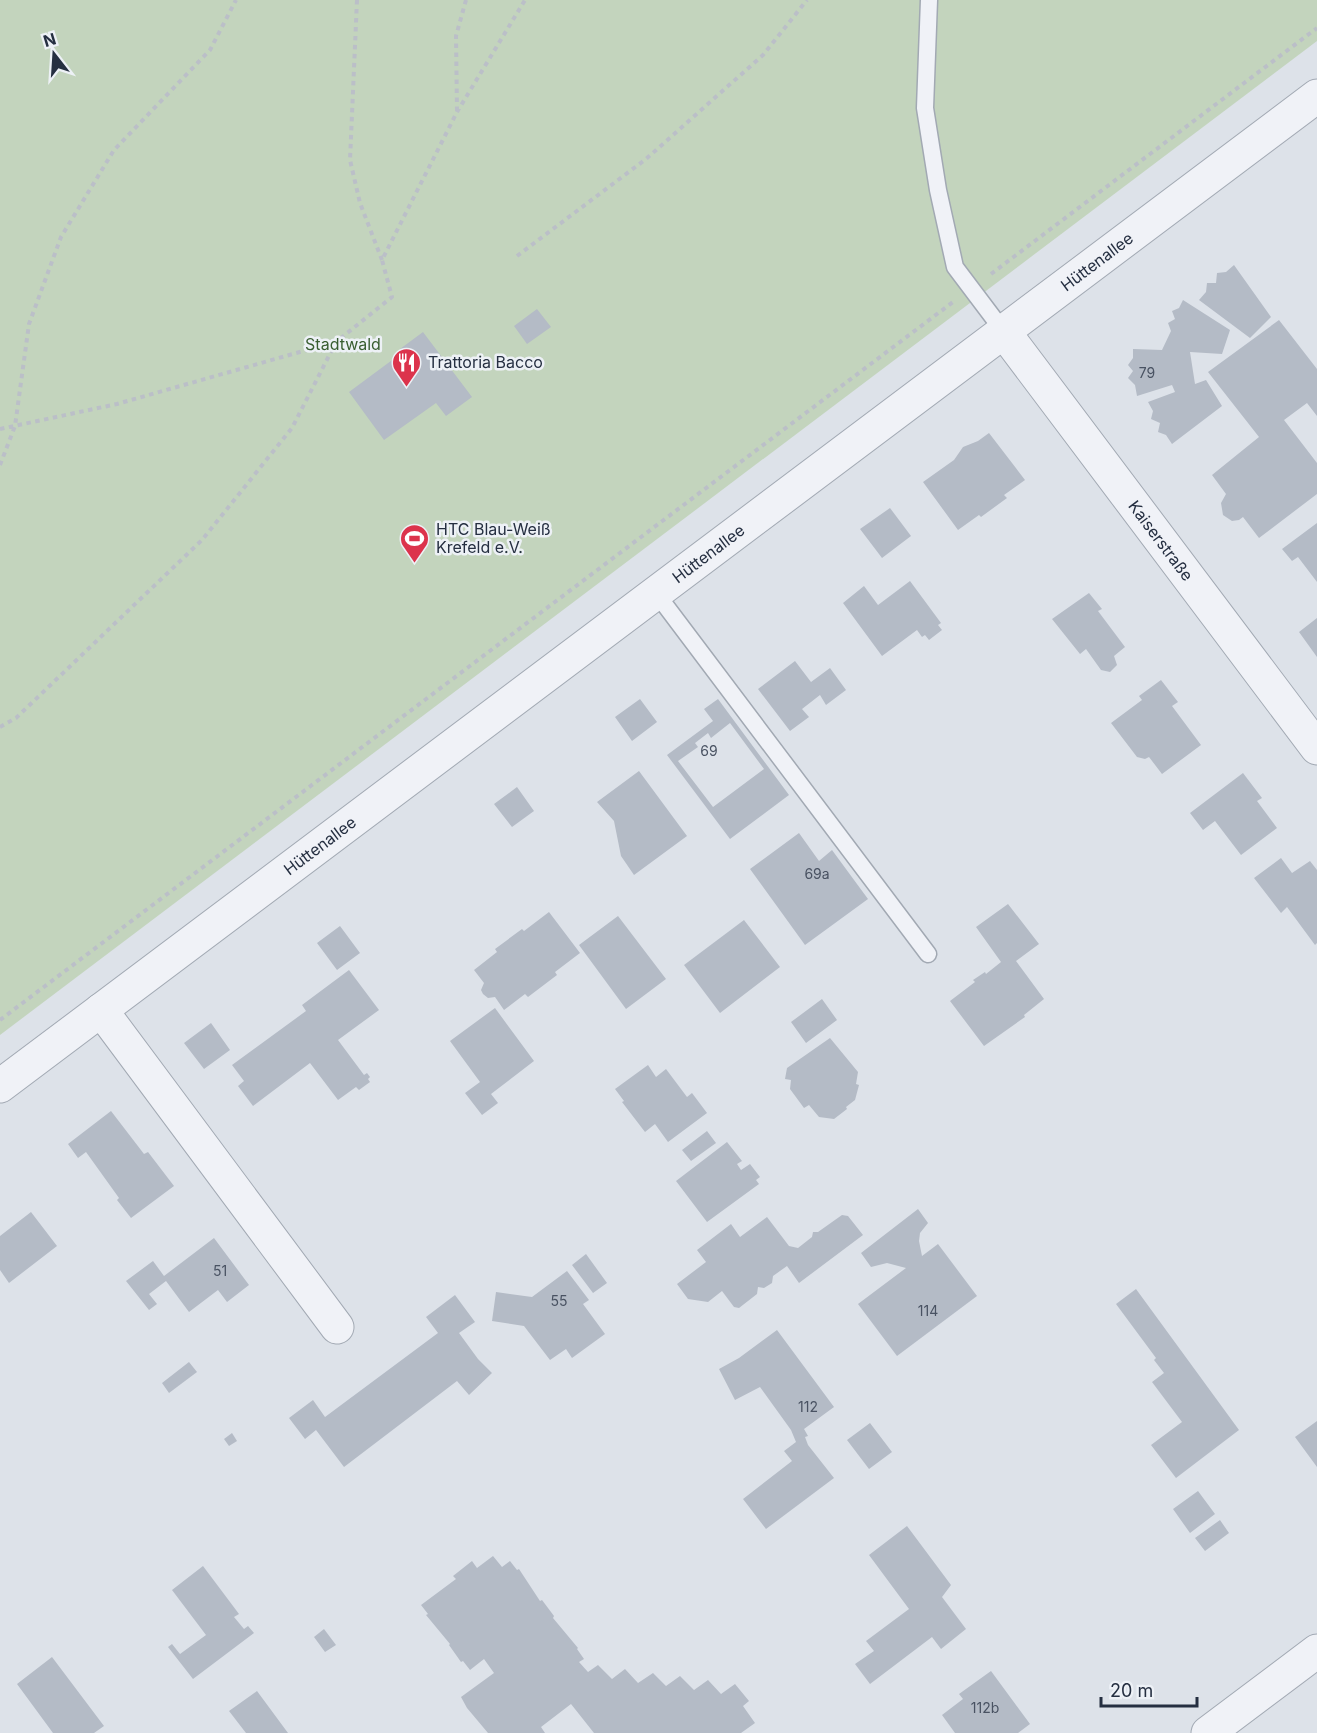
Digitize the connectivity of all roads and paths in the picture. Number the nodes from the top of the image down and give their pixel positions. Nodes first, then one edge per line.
1 (236, 0) edge
2 (357, 0) edge
3 (466, 0) edge
4 (525, 0) edge
5 (807, 0) edge
6 (929, 0) edge
7 (1317, 28) edge
8 (1317, 96) edge
9 (457, 112) junction
10 (518, 256) dead end
11 (382, 260) junction
12 (971, 289) junction
13 (1004, 332) junction
14 (336, 342) junction
15 (15, 426) junction
16 (0, 429) edge
17 (0, 465) edge
18 (656, 593) junction
19 (0, 727) edge
20 (1317, 748) edge
21 (928, 954) dead end
22 (101, 1010) junction
23 (0, 1020) edge
24 (0, 1086) edge
25 (337, 1327) dead end
26 (1317, 1651) edge
27 (1208, 1733) edge

1 - 15 path
2 - 11 path
3 - 9 path
4 - 9 path
5 - 10 path
6 - 12 lane
7 - 12 path
8 - 13 street, Hüttenallee
9 - 11 path
11 - 14 path
12 - 13 lane
12 - 23 path
13 - 18 street, Hüttenallee
13 - 20 street, Kaiserstraße
14 - 15 path
14 - 19 path
15 - 16 path
15 - 17 path
18 - 21 lane
18 - 22 street, Hüttenallee
22 - 24 street, Hüttenallee
22 - 25 street
26 - 27 street

